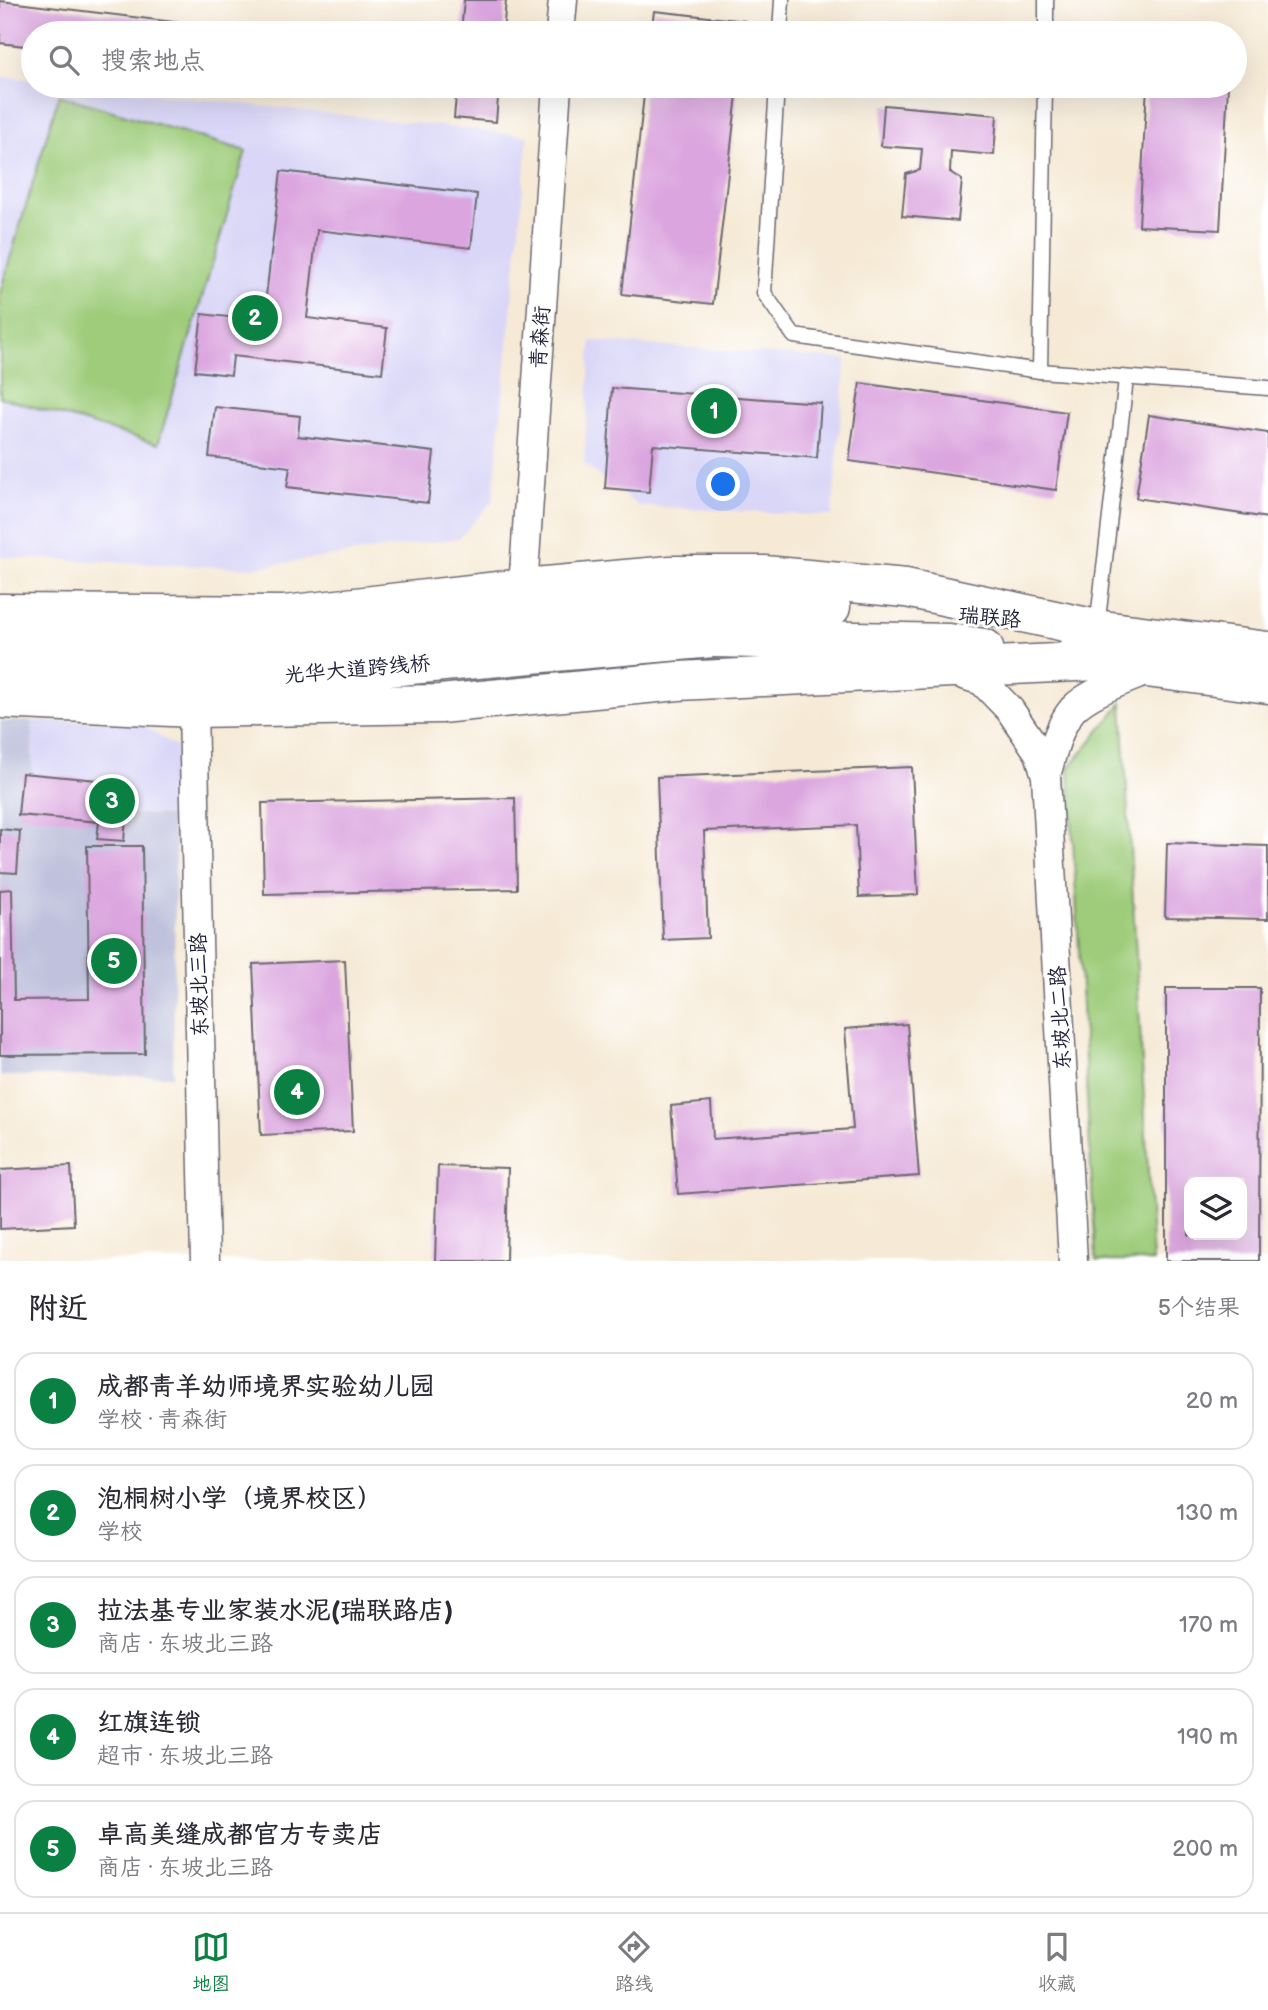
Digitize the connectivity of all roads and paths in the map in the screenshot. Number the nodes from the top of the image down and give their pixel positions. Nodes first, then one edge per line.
1 (563, 0) edge
2 (782, 0) edge
3 (1046, 0) edge
4 (561, 21) edge
5 (781, 21) edge
6 (1046, 21) edge
7 (556, 98) edge
8 (776, 98) edge
9 (1045, 98) edge
10 (1040, 371) junction
11 (1126, 379) junction
12 (1268, 388) edge
13 (523, 588) junction
14 (0, 613) edge
15 (712, 620) junction
16 (0, 644) edge
17 (1098, 645) junction
18 (1268, 651) edge
19 (1154, 668) junction
20 (945, 669) junction
21 (0, 677) edge
22 (1268, 684) edge
23 (0, 699) edge
24 (193, 708) junction
25 (1046, 776) junction
26 (205, 1261) edge
27 (1073, 1261) edge

1 - 4 street
2 - 5 lane
3 - 6 lane
7 - 13 street, 青森街
8 - 10 lane
9 - 10 lane
10 - 11 lane
11 - 12 lane
11 - 17 lane
13 - 14 main road
13 - 17 main road
15 - 16 main road, 光华大道跨线桥
15 - 17 main road, 瑞联路
15 - 21 main road, 光华大道跨线桥
17 - 18 main road, 瑞联路
17 - 19 main road, 瑞联路
17 - 20 main road
19 - 22 main road, 瑞联路
19 - 25 street
20 - 24 main road
20 - 25 street
23 - 24 main road
24 - 26 street, 东坡北三路
25 - 27 street, 东坡北二路

